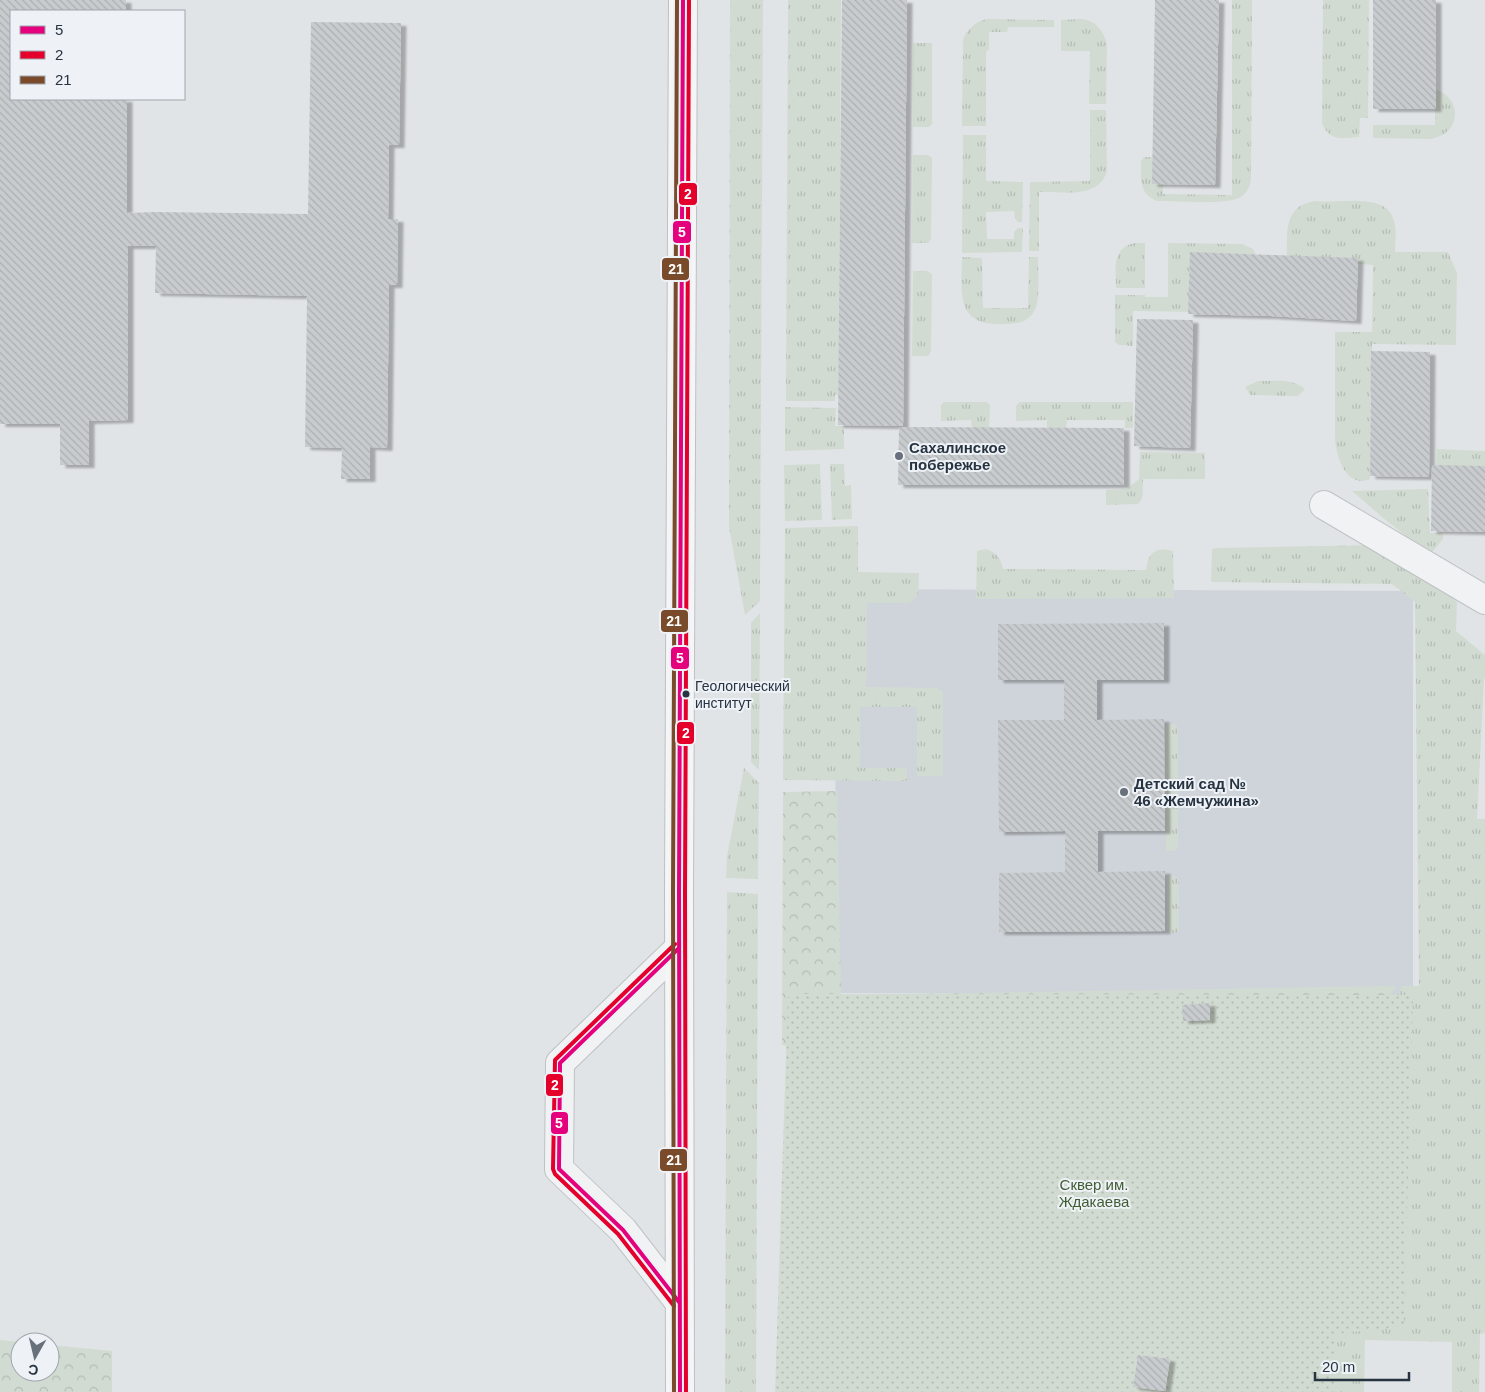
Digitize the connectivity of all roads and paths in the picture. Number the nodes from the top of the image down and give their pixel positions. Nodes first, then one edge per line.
1 (683, 0) edge
2 (1324, 505) dead end
3 (1485, 600) edge
4 (679, 948) junction
5 (679, 1302) junction
6 (680, 1392) edge

1 - 4 main road
2 - 3 street
4 - 5 main road
4 - 5 street
5 - 6 main road

